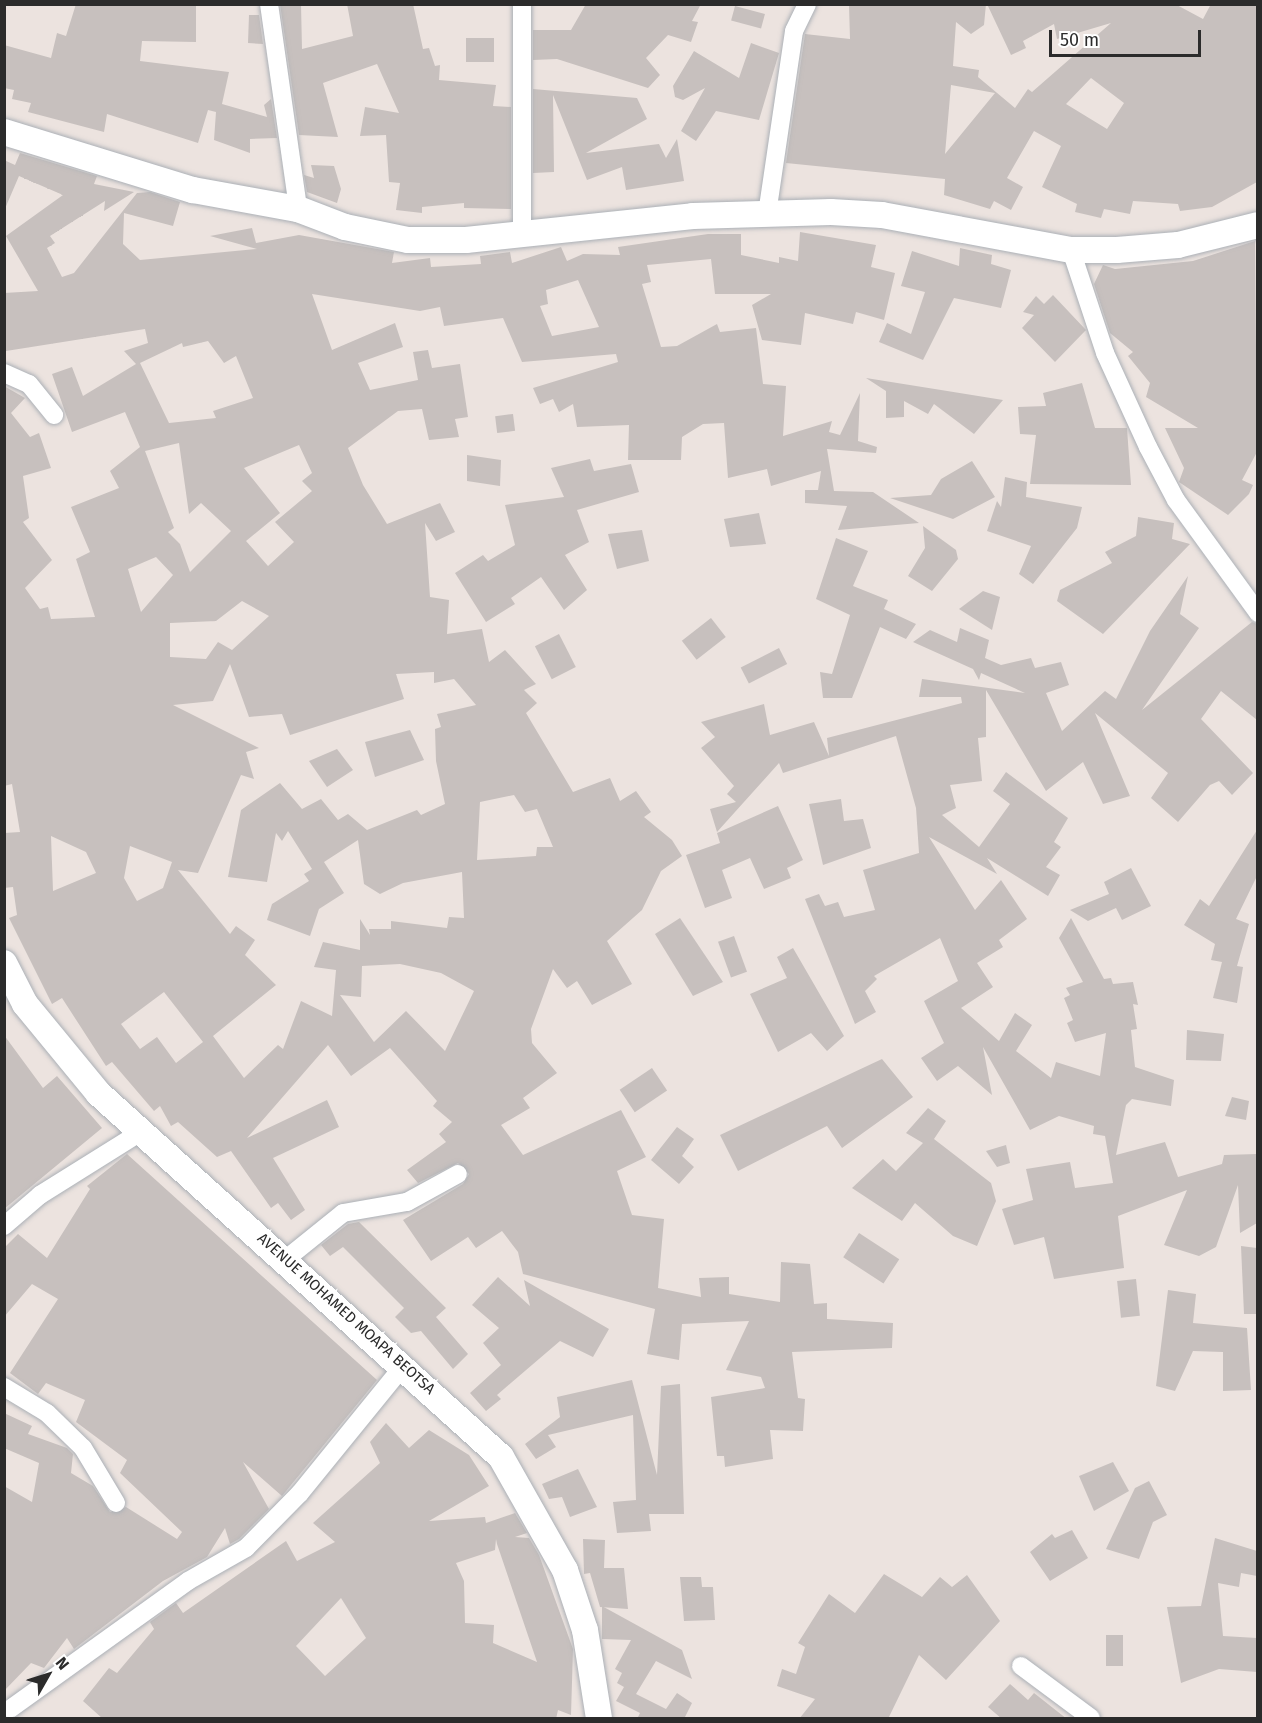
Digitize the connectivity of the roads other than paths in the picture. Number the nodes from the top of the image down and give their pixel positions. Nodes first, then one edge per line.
1 (269, 4) edge
2 (522, 4) edge
3 (807, 4) edge
4 (4, 132) edge
5 (298, 209) junction
6 (767, 214) junction
7 (1257, 225) edge
8 (522, 234) junction
9 (1071, 250) junction
10 (4, 373) edge
11 (54, 415) dead end
12 (1257, 613) edge
13 (4, 963) edge
14 (141, 1132) junction
15 (458, 1174) dead end
16 (4, 1226) edge
17 (286, 1259) junction
18 (404, 1365) junction
19 (4, 1387) edge
20 (116, 1503) dead end
21 (1021, 1666) dead end
22 (10, 1709) dead end
23 (599, 1719) edge
24 (1091, 1719) edge

1 - 5 street
2 - 8 street
3 - 6 street
4 - 5 street
5 - 8 street
6 - 8 street
6 - 9 street
7 - 9 street
9 - 12 street
10 - 11 street
13 - 14 street, AVENUE MOHAMED MOAPA BEOTSA
14 - 16 street
14 - 17 street, AVENUE MOHAMED MOAPA BEOTSA
15 - 17 street
17 - 18 street, AVENUE MOHAMED MOAPA BEOTSA
18 - 22 street
18 - 23 street, AVENUE MOHAMED MOAPA BEOTSA
19 - 20 street
21 - 24 street

